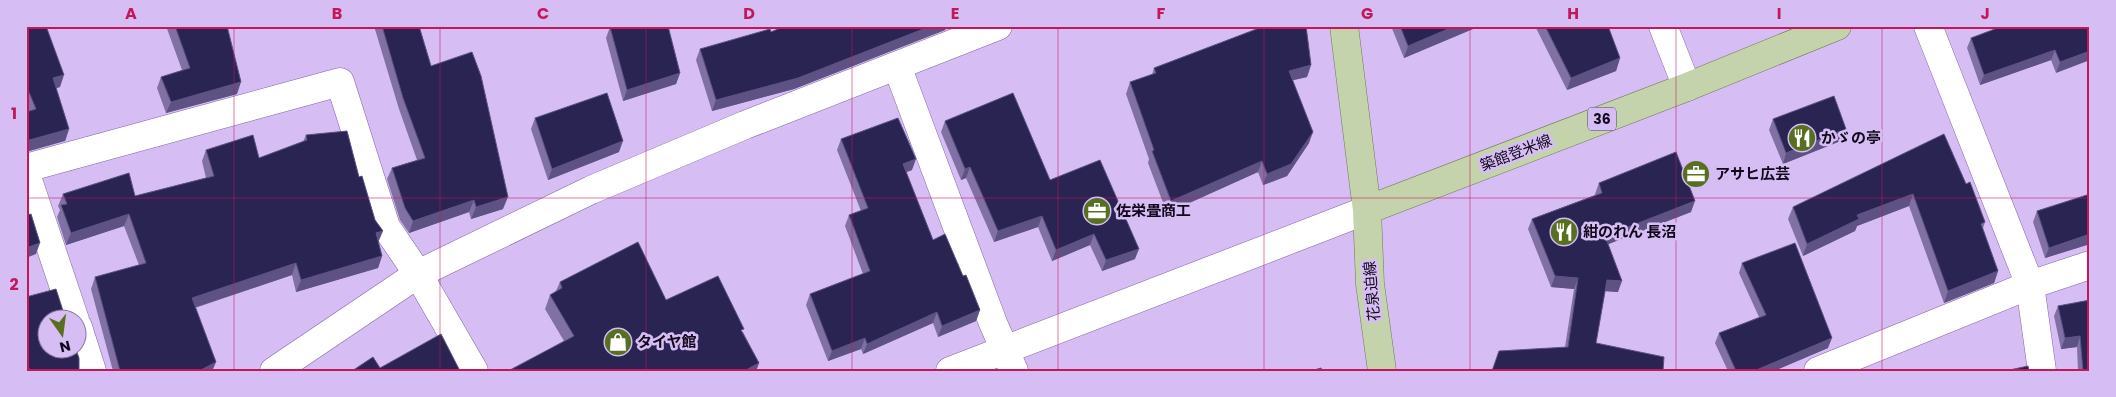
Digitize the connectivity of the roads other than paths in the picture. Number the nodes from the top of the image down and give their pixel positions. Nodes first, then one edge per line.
1 (998, 26) edge
2 (1344, 26) edge
3 (1663, 26) edge
4 (1837, 26) edge
5 (1928, 26) edge
6 (896, 66) junction
7 (1687, 87) junction
8 (26, 168) edge
9 (26, 174) edge
10 (1367, 210) junction
11 (2090, 265) edge
12 (418, 274) junction
13 (2030, 285) junction
14 (72, 310) edge
15 (88, 358) edge
16 (1009, 359) edge
17 (92, 371) edge
18 (274, 371) edge
19 (474, 371) edge
20 (950, 371) edge
21 (1382, 371) edge
22 (1818, 371) edge
23 (2042, 371) edge

1 - 6 street
2 - 10 main road
3 - 7 street
4 - 7 main road, 築館登米線 / 36
5 - 13 street
6 - 12 street
6 - 16 street
7 - 10 main road, 築館登米線 / 36
8 - 12 street
9 - 14 street
10 - 16 street
10 - 21 main road, 花泉迫線
11 - 13 street
12 - 18 street
12 - 19 street
13 - 22 street
13 - 23 street
15 - 17 street
16 - 20 street

